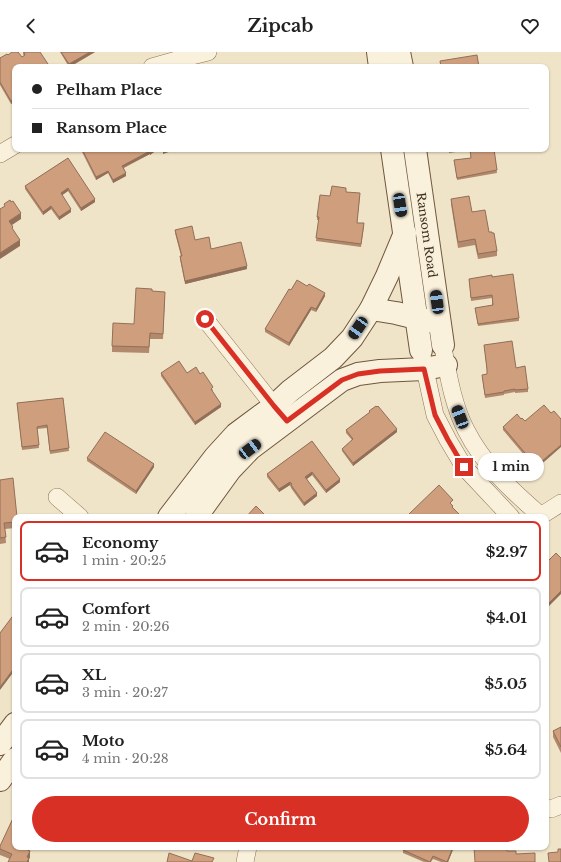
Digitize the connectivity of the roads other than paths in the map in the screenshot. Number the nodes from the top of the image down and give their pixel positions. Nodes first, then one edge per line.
1 (208, 52) edge
2 (378, 52) edge
3 (399, 52) edge
4 (161, 64) edge
5 (380, 64) edge
6 (401, 64) edge
7 (12, 147) edge
8 (392, 152) edge
9 (415, 152) edge
10 (0, 154) edge
11 (405, 233) junction
12 (371, 309) junction
13 (417, 318) junction
14 (205, 319) dead end
15 (443, 345) junction
16 (423, 360) junction
17 (280, 413) junction
18 (56, 497) dead end
19 (561, 503) edge
20 (76, 514) edge
21 (171, 514) edge
22 (198, 514) edge
23 (508, 514) edge
24 (537, 514) edge
25 (542, 514) edge
26 (12, 728) edge
27 (0, 744) edge
28 (12, 763) edge
29 (0, 780) edge
30 (561, 805) edge
31 (549, 809) edge
32 (247, 850) edge
33 (245, 862) edge

1 - 4 street
2 - 5 street
3 - 6 street
7 - 10 street
8 - 11 street, Ransom Road
9 - 15 street, Ransom Road
11 - 12 street, Ransom Road
11 - 13 street, Ransom Road
12 - 13 street
12 - 17 street, Ransom Road
13 - 15 street
13 - 16 street, Ransom Road
14 - 17 street
15 - 16 street, Ransom Road
15 - 24 street
16 - 17 street, Ransom Road
16 - 23 street
17 - 21 street, Ransom Road
17 - 22 street, Ransom Road
18 - 20 street
19 - 25 street
26 - 27 street
28 - 29 street
30 - 31 street
32 - 33 street

